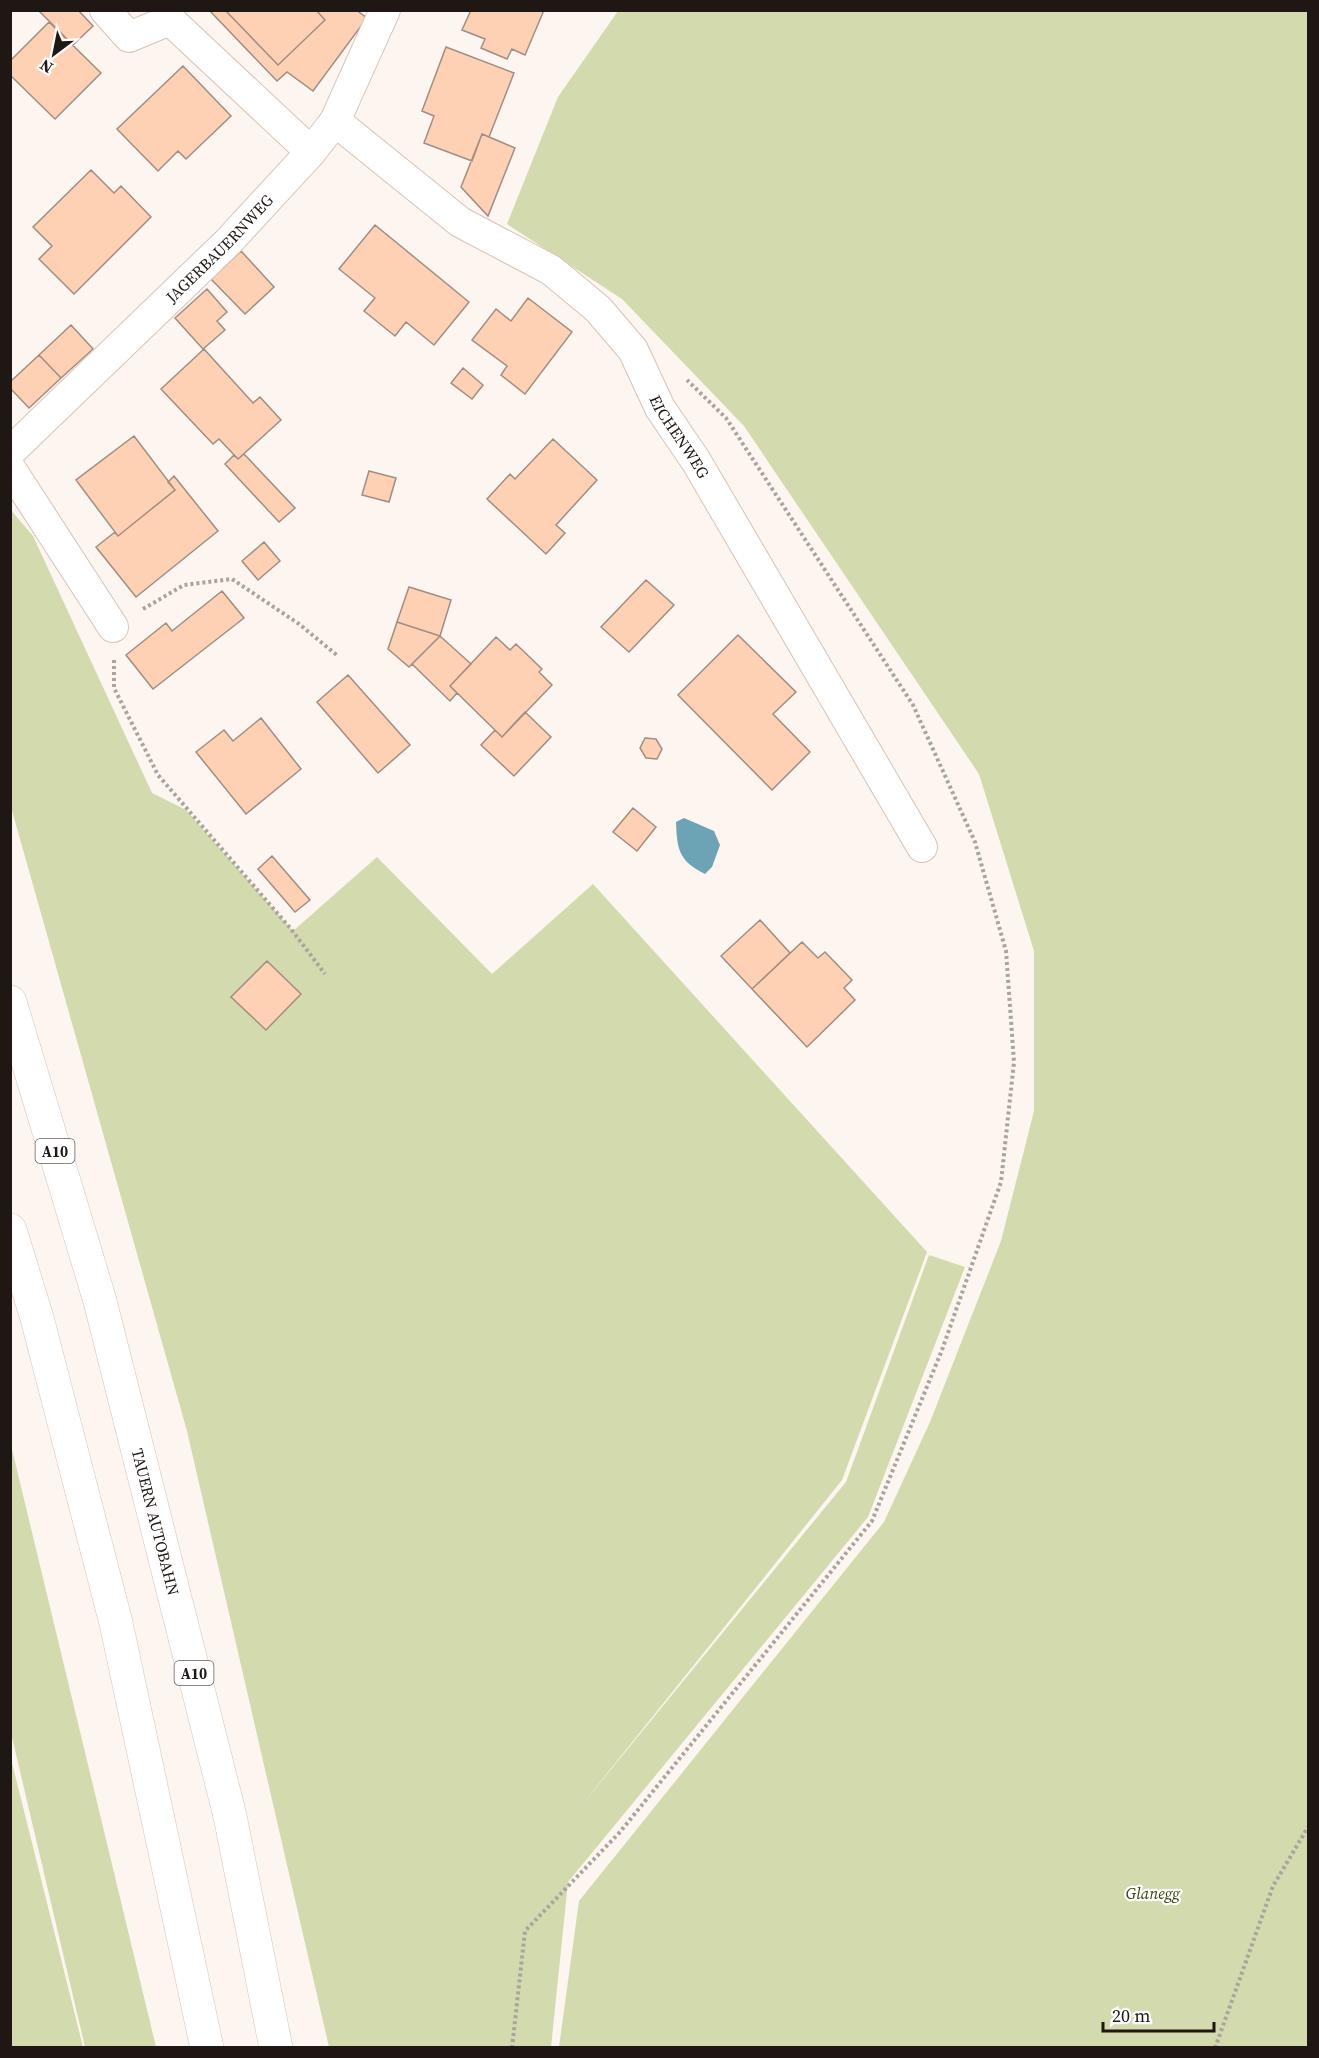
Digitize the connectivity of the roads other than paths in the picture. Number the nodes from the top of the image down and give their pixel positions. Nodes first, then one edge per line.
1 (105, 10) edge
2 (385, 10) edge
3 (335, 121) junction
4 (311, 152) junction
5 (10, 452) edge
6 (10, 468) edge
7 (113, 627) road end
8 (922, 847) dead end
9 (10, 1002) edge
10 (10, 1230) edge
11 (207, 2048) edge
12 (276, 2048) edge

1 - 4 street
2 - 3 street, JAGERBAUERNWEG
3 - 4 street, JAGERBAUERNWEG
3 - 8 street, EICHENWEG
4 - 5 street, JAGERBAUERNWEG
6 - 7 street
9 - 12 highway, TAUERN AUTOBAHN / A10
10 - 11 highway

